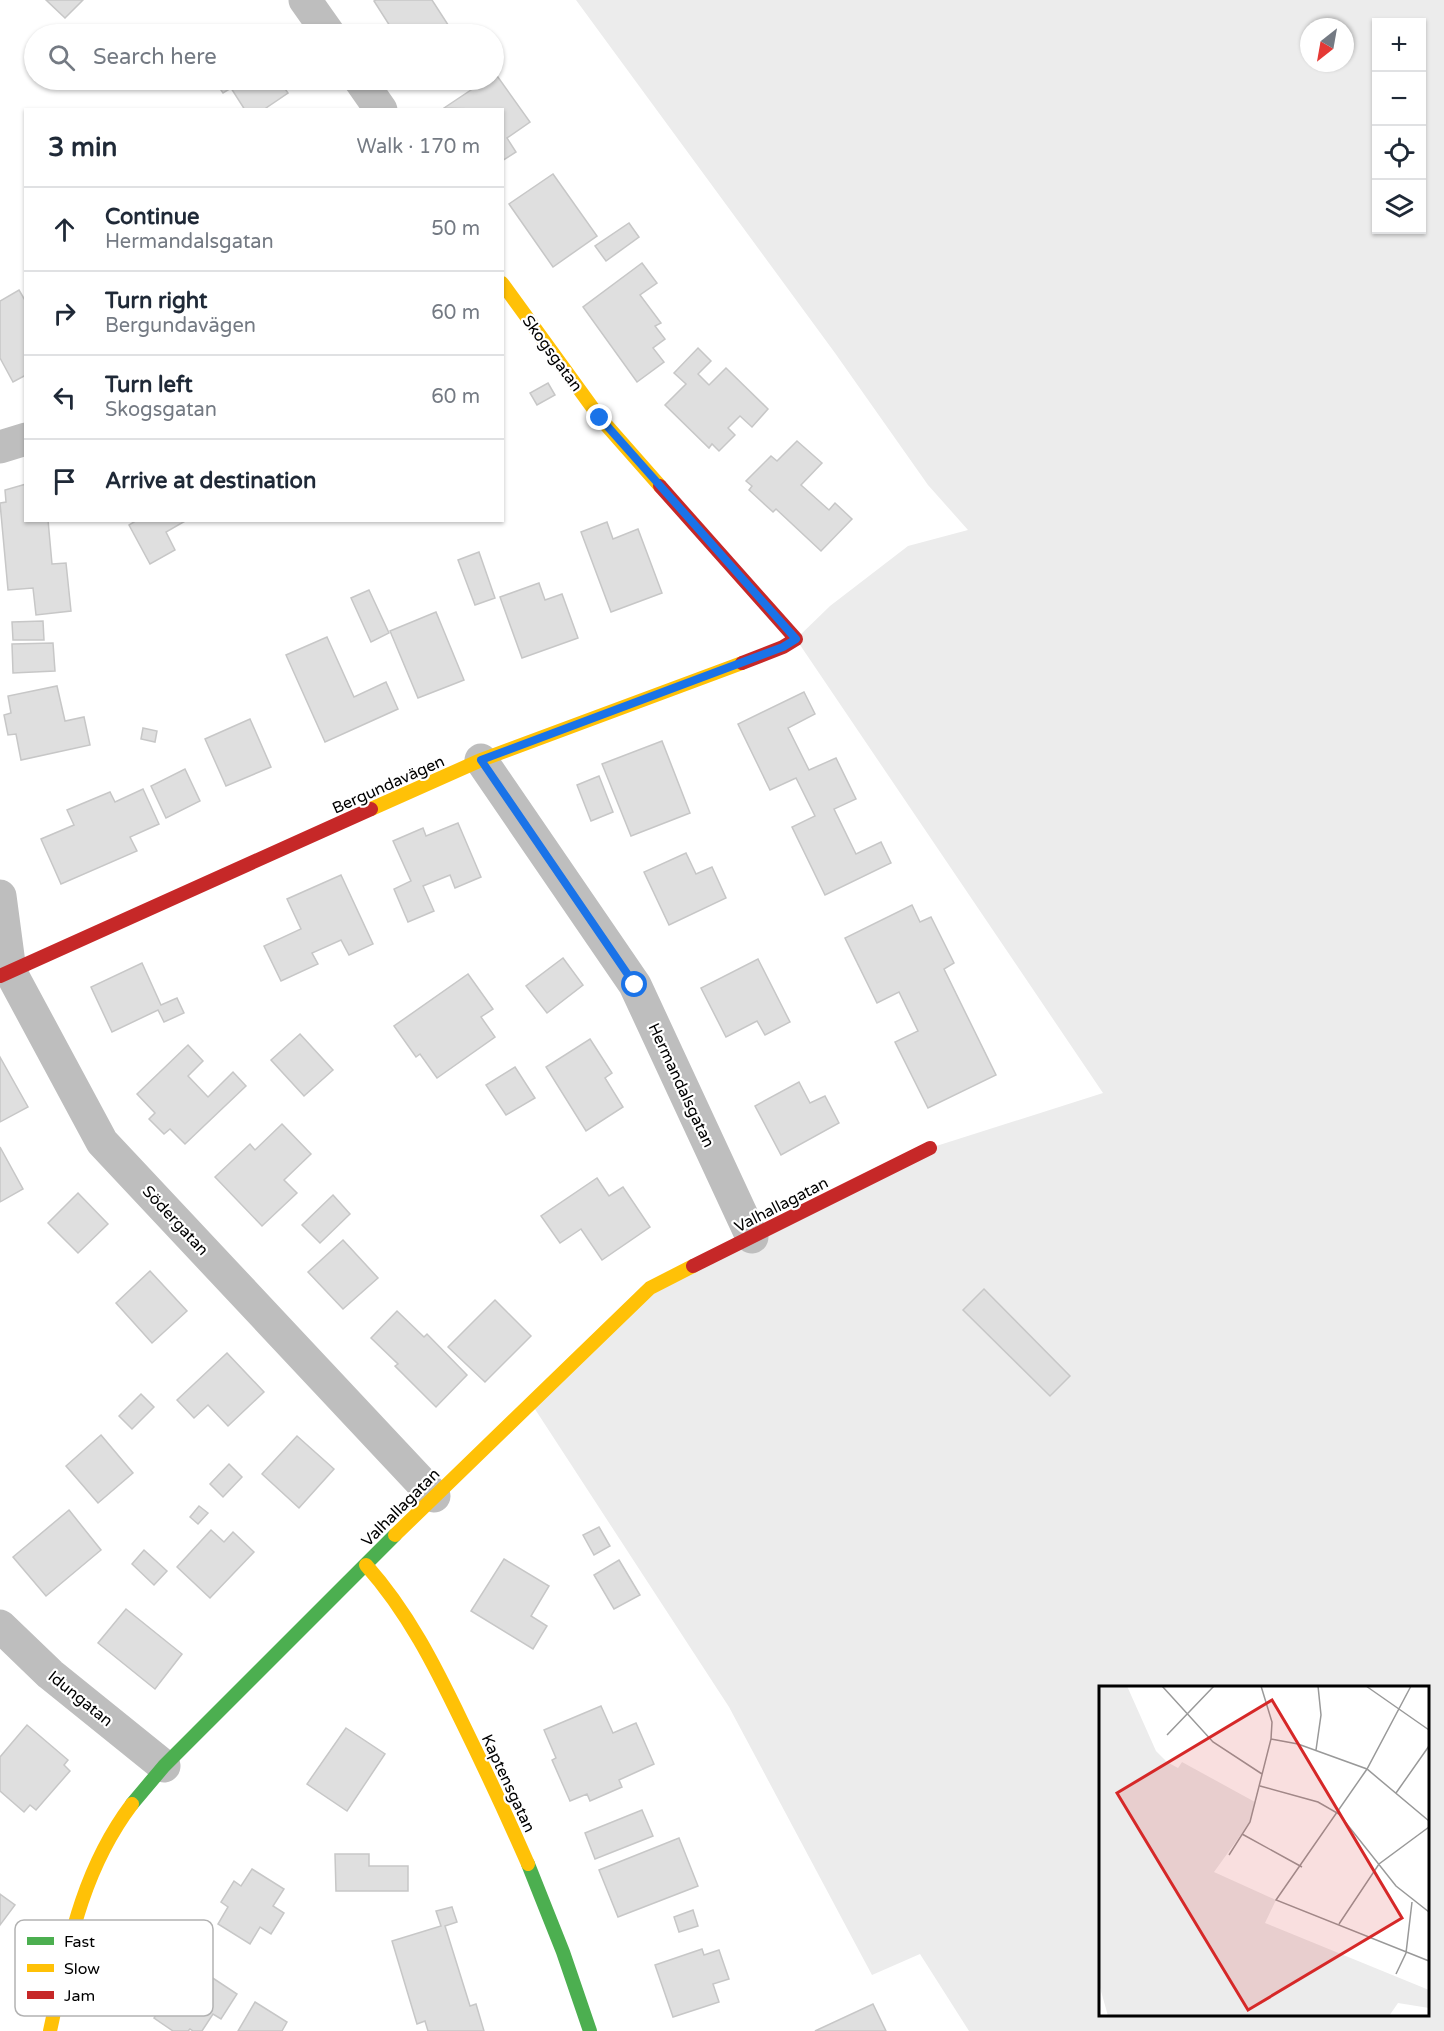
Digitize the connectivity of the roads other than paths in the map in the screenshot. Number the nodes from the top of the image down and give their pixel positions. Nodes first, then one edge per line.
1 (306, 0) edge
2 (322, 24) edge
3 (367, 90) edge
4 (380, 108) edge
5 (504, 286) edge
6 (24, 440) edge
7 (0, 447) edge
8 (796, 639) joint
9 (481, 760) junction
10 (0, 896) edge
11 (5, 974) edge
12 (930, 1148) dead end
13 (753, 1237) junction
14 (434, 1496) junction
15 (366, 1565) junction
16 (0, 1626) edge
17 (164, 1766) junction
18 (75, 1920) edge
19 (53, 2016) edge
20 (50, 2031) edge
21 (590, 2031) edge

1 - 2 street
3 - 4 street
5 - 8 street, Skogsgatan
6 - 7 street
8 - 9 street, Bergundavägen
9 - 11 street, Bergundavägen
9 - 13 street, Hermandalsgatan
10 - 11 street, Södergatan
11 - 14 street, Södergatan
12 - 13 street, Valhallagatan
13 - 14 street, Valhallagatan
14 - 15 street, Valhallagatan
15 - 17 street, Valhallagatan
15 - 21 street, Kaptensgatan
16 - 17 street, Idungatan
17 - 18 street, Valhallagatan
19 - 20 street, Valhallagatan

